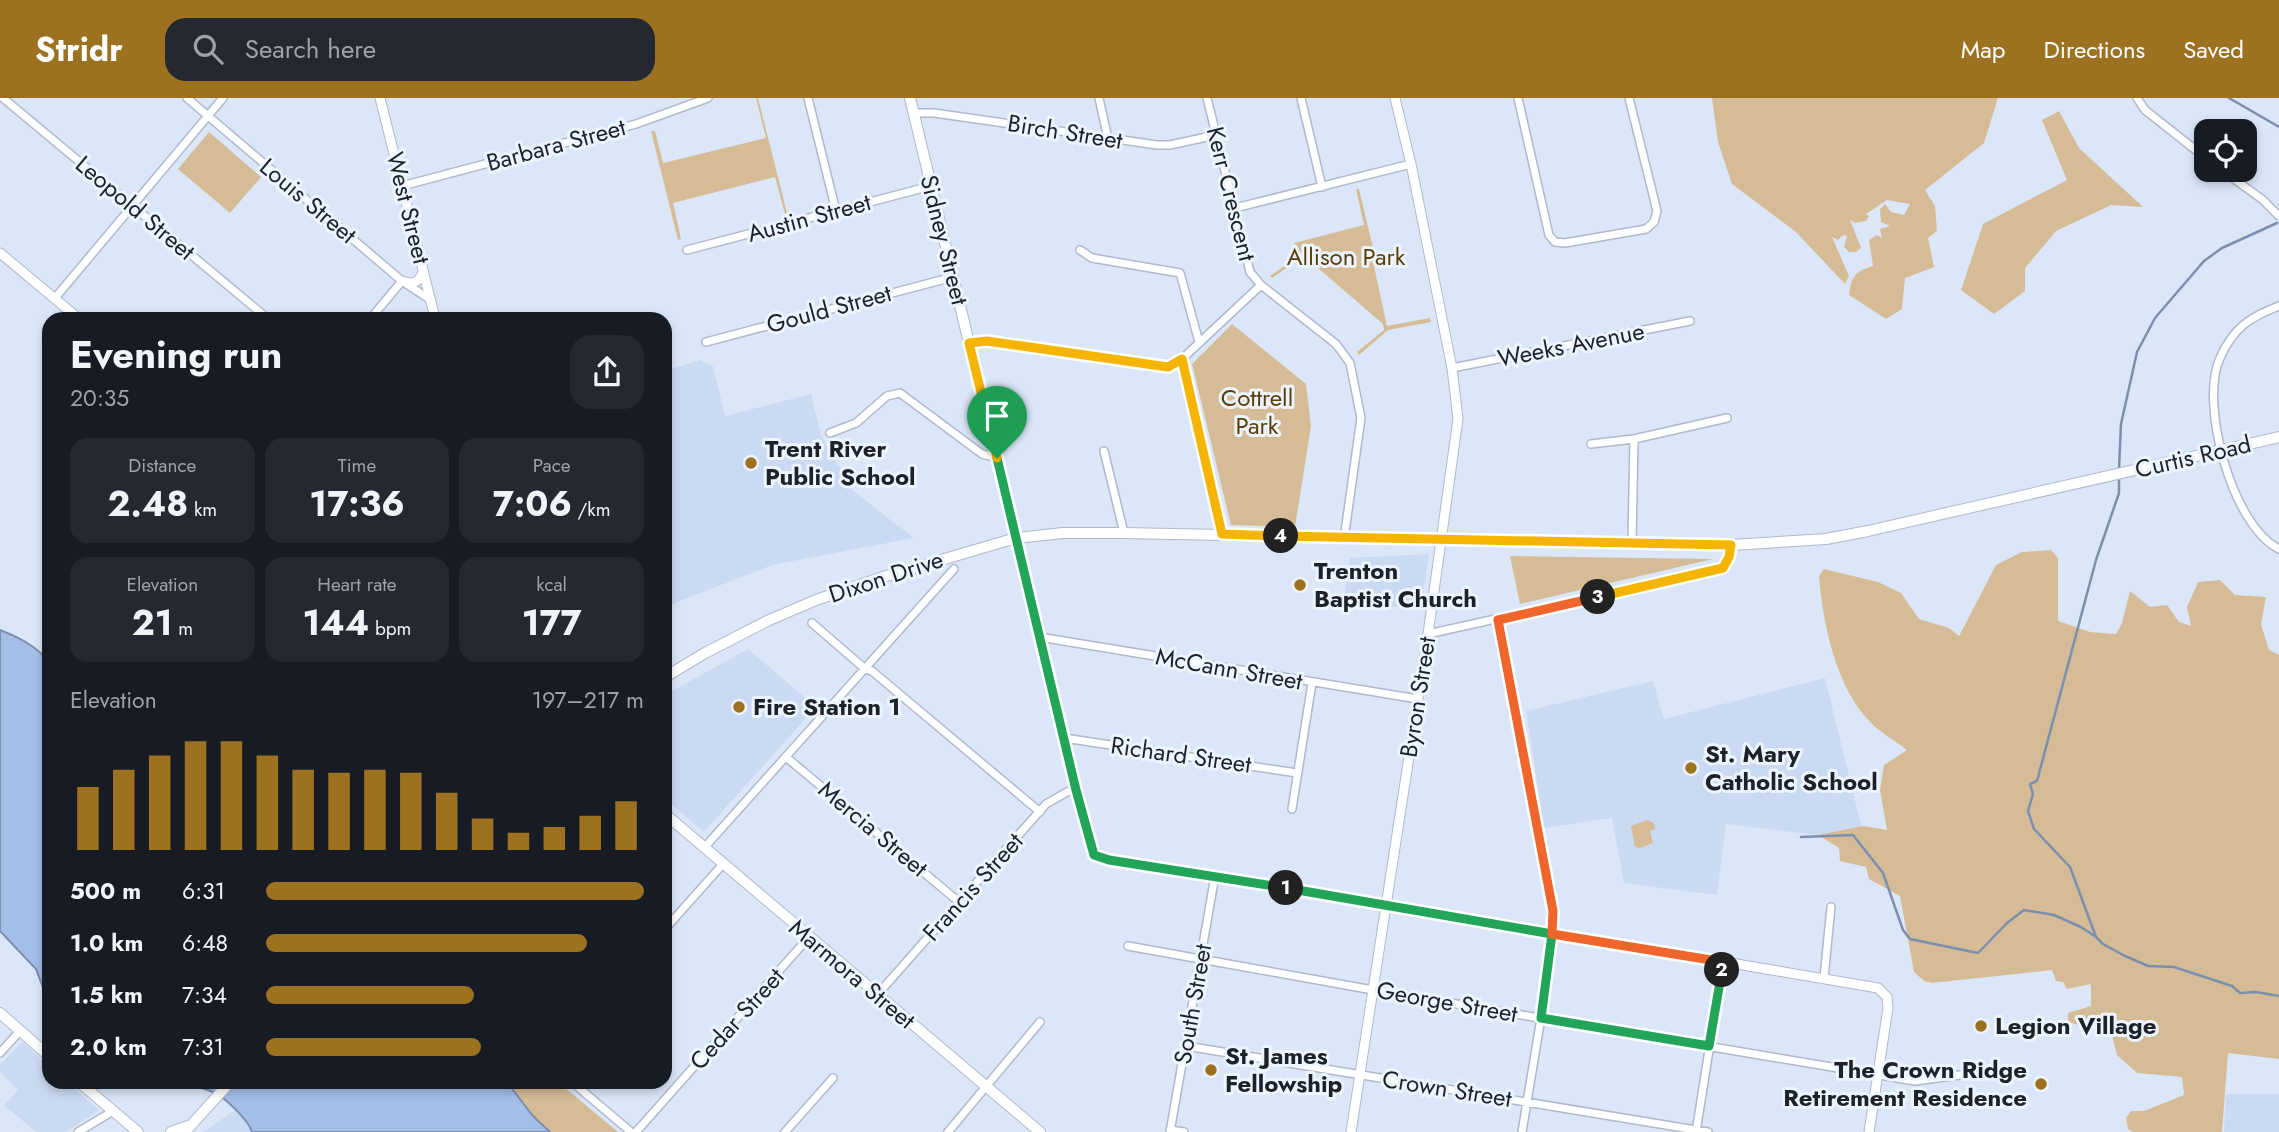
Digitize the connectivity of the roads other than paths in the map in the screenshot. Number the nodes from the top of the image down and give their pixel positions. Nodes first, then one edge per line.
1 (3, 98) edge
2 (187, 98) edge
3 (223, 98) edge
4 (708, 98) edge
5 (808, 98) edge
6 (910, 98) edge
7 (1099, 98) edge
8 (1207, 98) edge
9 (1301, 98) edge
10 (1395, 98) edge
11 (1518, 98) edge
12 (1629, 98) edge
13 (2137, 98) edge
14 (379, 99) edge
15 (913, 113) junction
16 (208, 116) junction
17 (1216, 135) junction
18 (1108, 139) junction
19 (2194, 150) edge
20 (1411, 164) junction
21 (2238, 182) edge
22 (402, 186) junction
23 (931, 186) junction
24 (1322, 187) junction
25 (133, 206) junction
26 (1235, 208) junction
27 (836, 211) junction
28 (2279, 216) edge
29 (687, 250) dead end
30 (1080, 250) dead end
31 (0, 253) edge
32 (424, 270) junction
33 (953, 277) junction
34 (402, 281) junction
35 (1261, 285) junction
36 (55, 298) junction
37 (431, 300) junction
38 (2279, 306) edge
39 (71, 312) edge
40 (261, 312) edge
41 (377, 312) edge
42 (434, 312) edge
43 (1690, 321) dead end
44 (706, 342) dead end
45 (1199, 342) junction
46 (969, 343) junction
47 (1182, 359) junction
48 (1452, 368) junction
49 (1727, 418) dead end
50 (830, 433) dead end
51 (2279, 437) edge
52 (1634, 439) junction
53 (1591, 444) dead end
54 (2222, 450) junction
55 (1104, 451) dead end
56 (997, 458) junction
57 (1124, 533) junction
58 (1222, 534) junction
59 (1016, 538) junction
60 (1344, 539) junction
61 (1441, 540) junction
62 (1632, 542) junction
63 (1731, 545) junction
64 (2279, 549) edge
65 (954, 569) dead end
66 (1498, 620) junction
67 (812, 623) dead end
68 (1428, 635) junction
69 (1039, 637) junction
70 (864, 668) junction
71 (672, 673) edge
72 (1312, 683) junction
73 (1418, 699) junction
74 (1064, 738) junction
75 (786, 757) junction
76 (1297, 773) junction
77 (1076, 790) junction
78 (1292, 809) dead end
79 (1040, 812) junction
80 (672, 820) edge
81 (704, 848) junction
82 (723, 864) junction
83 (1215, 876) junction
84 (959, 902) junction
85 (1386, 904) junction
86 (1831, 906) dead end
87 (672, 921) edge
88 (1552, 934) junction
89 (809, 937) junction
90 (1128, 946) dead end
91 (1200, 958) junction
92 (1723, 962) junction
93 (1824, 978) junction
94 (1373, 990) junction
95 (877, 995) junction
96 (0, 1013) edge
97 (1541, 1018) junction
98 (1040, 1022) dead end
99 (20, 1031) junction
100 (1186, 1046) junction
101 (1709, 1046) junction
102 (42, 1050) edge
103 (0, 1053) edge
104 (1975, 1073) dead end
105 (1360, 1075) junction
106 (1878, 1075) junction
107 (833, 1078) dead end
108 (988, 1087) junction
109 (87, 1089) edge
110 (223, 1089) edge
111 (581, 1089) edge
112 (1526, 1101) junction
113 (113, 1111) junction
114 (124, 1121) junction
115 (188, 1129) edge
116 (1170, 1131) edge
117 (1696, 1131) edge
118 (78, 1132) edge
119 (131, 1132) edge
120 (138, 1132) edge
121 (171, 1132) edge
122 (634, 1132) edge
123 (785, 1132) edge
124 (948, 1132) edge
125 (1040, 1132) edge
126 (1184, 1132) edge
127 (1351, 1132) edge
128 (1522, 1132) edge
129 (1708, 1132) edge
130 (1869, 1132) edge

1 - 25 street, Leopold Street
2 - 16 street, Louis Street
3 - 16 street
4 - 22 street, Barbara Street
5 - 27 street
6 - 15 main road, Sidney Street
7 - 18 street
8 - 17 street, Kerr Crescent
9 - 24 street
10 - 20 street, Byron Street
11 - 12 street
13 - 19 street
14 - 22 street, West Street
15 - 18 street, Birch Street
15 - 23 main road, Sidney Street
16 - 25 street
16 - 34 street, Louis Street
17 - 18 street, Birch Street
17 - 26 street, Kerr Crescent
20 - 24 street
20 - 48 street, Byron Street
21 - 28 street
22 - 32 street, West Street
23 - 27 street, Austin Street
23 - 33 main road, Sidney Street
24 - 26 street
25 - 36 street
25 - 40 street, Leopold Street
26 - 35 street, Kerr Crescent
27 - 29 street, Austin Street
30 - 45 street
31 - 36 street
32 - 34 street
32 - 37 street, West Street
33 - 44 street, Gould Street
33 - 46 main road, Sidney Street
34 - 37 street, Louis Street
34 - 41 street
35 - 45 street
35 - 60 street, Kerr Crescent
36 - 39 street
37 - 42 street, West Street
38 - 54 street
43 - 48 street, Weeks Avenue
45 - 47 street
46 - 47 street
46 - 56 main road, Sidney Street
47 - 58 street
48 - 61 street, Byron Street
49 - 52 street
50 - 56 street
51 - 54 main road, Curtis Road
52 - 53 street
52 - 62 street
54 - 63 main road, Curtis Road
54 - 64 street
55 - 57 street
56 - 59 main road, Sidney Street
57 - 58 main road, Dixon Drive
57 - 59 main road, Dixon Drive
58 - 60 main road, Dixon Drive
59 - 69 street, Sidney Street
59 - 71 main road, Dixon Drive
60 - 61 main road, Dixon Drive
61 - 62 main road, Dixon Drive
61 - 68 street, Byron Street
62 - 63 main road, Curtis Road
63 - 66 street
65 - 70 street
66 - 68 street
66 - 88 street
67 - 70 street
68 - 73 street, Byron Street
69 - 72 street, McCann Street
69 - 74 street, Sidney Street
70 - 75 street
70 - 79 street
72 - 73 street, McCann Street
72 - 76 street
73 - 85 street, Byron Street
74 - 76 street, Richard Street
74 - 77 street, Sidney Street
75 - 81 street
75 - 84 street, Mercia Street
76 - 78 street
77 - 79 street, Francis Street
77 - 83 street, Sidney Street
79 - 84 street, Francis Street
80 - 81 main road, Marmora Street
81 - 82 main road, Marmora Street
82 - 87 street
82 - 89 main road, Marmora Street
83 - 85 street
83 - 91 street, South Street
84 - 95 street, Francis Street
85 - 88 street
85 - 94 street, Byron Street
86 - 93 street
88 - 92 street
88 - 97 street
89 - 95 main road, Marmora Street
89 - 122 street, Cedar Street
90 - 91 street, George Street
91 - 94 street, George Street
91 - 100 street, South Street
92 - 93 street
92 - 101 street
93 - 106 street
94 - 97 street, George Street
94 - 105 street, Byron Street
95 - 108 main road, Marmora Street
96 - 99 main road
97 - 101 street, George Street
97 - 112 street
98 - 108 street
99 - 102 main road
99 - 103 street
100 - 105 street, Crown Street
100 - 116 street, South Street
101 - 106 street, George Street
101 - 117 street
104 - 106 street, George Street
105 - 112 street, Crown Street
105 - 127 street, Byron Street
106 - 130 street
107 - 123 street
108 - 124 street
108 - 125 main road, Marmora Street
109 - 113 main road
110 - 115 main road
111 - 122 street
112 - 117 street, Crown Street
112 - 128 street
113 - 114 main road
113 - 118 street
114 - 119 main road
114 - 120 main road
115 - 121 main road
116 - 126 street
117 - 129 street, Crown Street

